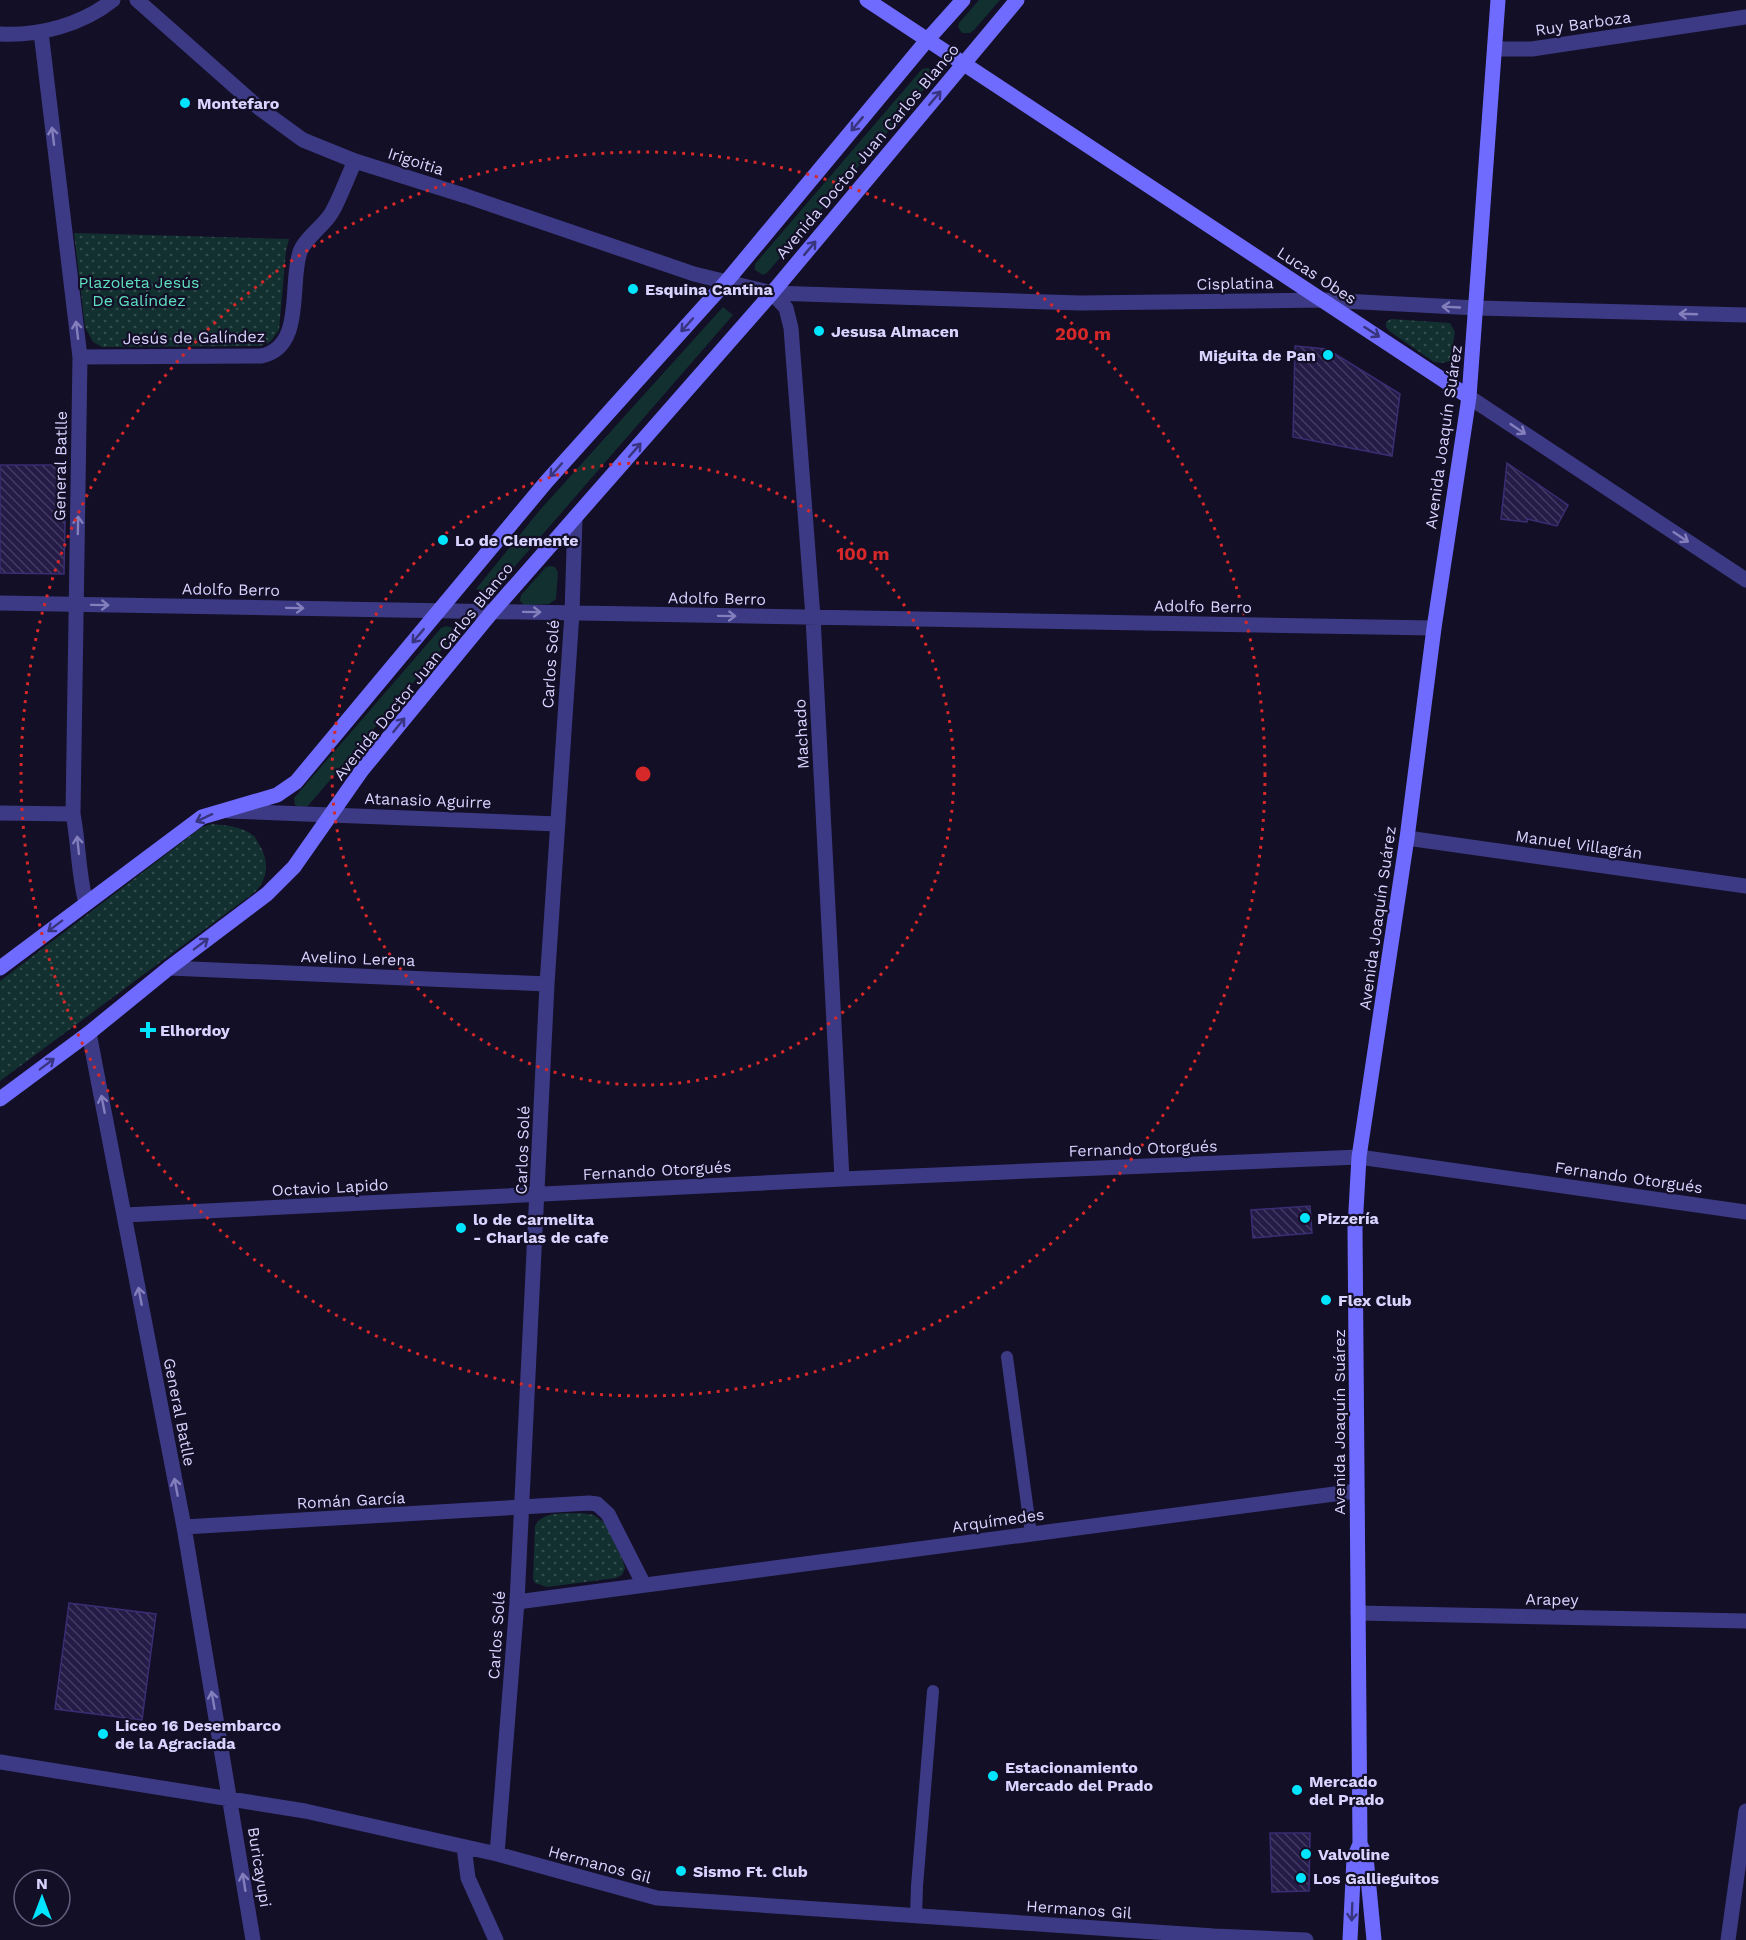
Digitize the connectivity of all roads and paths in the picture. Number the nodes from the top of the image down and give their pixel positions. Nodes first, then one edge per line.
1 (113, 0) edge
2 (137, 0) edge
3 (867, 0) edge
4 (963, 0) edge
5 (1017, 0) edge
6 (1498, 0) edge
7 (1746, 17) edge
8 (41, 32) junction
9 (0, 34) edge
10 (928, 39) junction
11 (1496, 49) junction
12 (963, 62) junction
13 (354, 161) junction
14 (726, 282) junction
15 (772, 293) junction
16 (1323, 300) junction
17 (1477, 308) junction
18 (1746, 315) edge
19 (80, 357) junction
20 (1469, 397) junction
21 (575, 518) junction
22 (1746, 580) edge
23 (0, 603) edge
24 (77, 605) junction
25 (438, 611) junction
26 (492, 612) junction
27 (572, 613) junction
28 (813, 617) junction
29 (1434, 628) junction
30 (225, 810) junction
31 (0, 813) edge
32 (73, 814) junction
33 (330, 815) junction
34 (558, 824) junction
35 (1407, 838) junction
36 (1746, 886) edge
37 (86, 903) junction
38 (0, 968) edge
39 (169, 968) junction
40 (547, 984) junction
41 (89, 1033) junction
42 (0, 1099) edge
43 (1359, 1157) junction
44 (842, 1179) junction
45 (538, 1194) junction
46 (1746, 1212) edge
47 (125, 1215) junction
48 (1008, 1357) dead end
49 (1357, 1491) junction
50 (521, 1508) junction
51 (184, 1527) junction
52 (1031, 1534) junction
53 (644, 1586) junction
54 (517, 1602) junction
55 (1358, 1613) junction
56 (1746, 1621) edge
57 (933, 1691) dead end
58 (0, 1762) edge
59 (230, 1799) junction
60 (1746, 1811) edge
61 (1360, 1844) junction
62 (464, 1847) junction
63 (497, 1854) junction
64 (916, 1916) junction
65 (253, 1940) edge
66 (496, 1940) edge
67 (1306, 1940) edge
68 (1350, 1940) edge
69 (1374, 1940) edge
70 (1728, 1940) edge

1 - 8 street
2 - 13 street, Irigoitia
3 - 10 street, Lucas Obes
4 - 10 street, Avenida Doctor Juan Carlos Blanco
5 - 12 street, Avenida Doctor Juan Carlos Blanco
6 - 11 street, Avenida Joaquín Suárez
7 - 11 street, Ruy Barboza
8 - 9 street
19 -> 8 street, General Batlle
10 - 12 street, Lucas Obes
10 -> 14 street, Avenida Doctor Juan Carlos Blanco
11 - 17 street, Avenida Joaquín Suárez
15 -> 12 street, Avenida Doctor Juan Carlos Blanco
12 - 16 street, Lucas Obes
13 - 14 street, Irigoitia
13 - 19 street, Jesús de Galíndez
14 - 15 street, Cisplatina
14 -> 25 street, Avenida Doctor Juan Carlos Blanco
15 - 16 street, Cisplatina
21 -> 15 street, Avenida Doctor Juan Carlos Blanco
15 - 28 street, Machado
17 -> 16 street, Cisplatina
16 -> 20 street, Lucas Obes
18 -> 17 street, Cisplatina
17 - 20 street, Avenida Joaquín Suárez
24 -> 19 street, General Batlle
20 -> 22 street, Lucas Obes
20 - 29 street, Avenida Joaquín Suárez
21 - 26 street, Avenida Doctor Juan Carlos Blanco
21 - 27 street, Carlos Solé
23 - 24 street, Adolfo Berro
24 -> 25 street, Adolfo Berro
24 - 32 street, General Batlle
25 - 26 street, Adolfo Berro
25 -> 30 street, Avenida Doctor Juan Carlos Blanco
26 -> 27 street, Adolfo Berro
33 -> 26 street, Avenida Doctor Juan Carlos Blanco
27 -> 28 street, Adolfo Berro
27 - 34 street, Carlos Solé
28 - 29 street, Adolfo Berro
28 - 44 street, Machado
29 - 35 street, Avenida Joaquín Suárez
30 - 33 street, Atanasio Aguirre
30 -> 37 street, Avenida Doctor Juan Carlos Blanco
31 - 32 street
37 -> 32 street, General Batlle
33 - 34 street, Atanasio Aguirre
39 -> 33 street, Avenida Doctor Juan Carlos Blanco
34 - 40 street, Carlos Solé
35 - 36 street, Manuel Villagrán
35 - 43 street, Avenida Joaquín Suárez
37 -> 38 street, Avenida Doctor Juan Carlos Blanco
39 - 40 street, Avelino Lerena
39 - 41 street, Avenida Doctor Juan Carlos Blanco
40 - 45 street, Carlos Solé
42 -> 41 street, Avenida Doctor Juan Carlos Blanco
47 -> 41 street, General Batlle
43 - 44 street, Fernando Otorgués
43 - 46 street, Fernando Otorgués
43 - 49 street, Avenida Joaquín Suárez
44 - 45 street, Fernando Otorgués
45 - 47 street, Octavio Lapido
45 - 50 street, Carlos Solé
51 -> 47 street, General Batlle
48 - 52 lane
49 - 52 street, Arquímedes
49 - 55 street, Avenida Joaquín Suárez
50 - 51 street, Román García
50 - 53 street
50 - 54 street, Carlos Solé
59 -> 51 street, General Batlle
52 - 53 street, Arquímedes
53 - 54 street, Arquímedes
54 - 63 street, Carlos Solé
55 - 56 street, Arapey
55 - 61 street, Avenida Joaquín Suárez
57 - 64 lane
58 - 59 street, Hermanos Gil
59 - 62 street, Hermanos Gil
65 -> 59 street, Buricayupi
60 - 70 street
61 -> 68 street, Avenida Joaquín Suárez
61 - 69 street, Avenida Joaquín Suárez
62 - 63 street, Hermanos Gil
62 - 66 street
63 - 64 street, Hermanos Gil
64 - 67 street, Hermanos Gil

